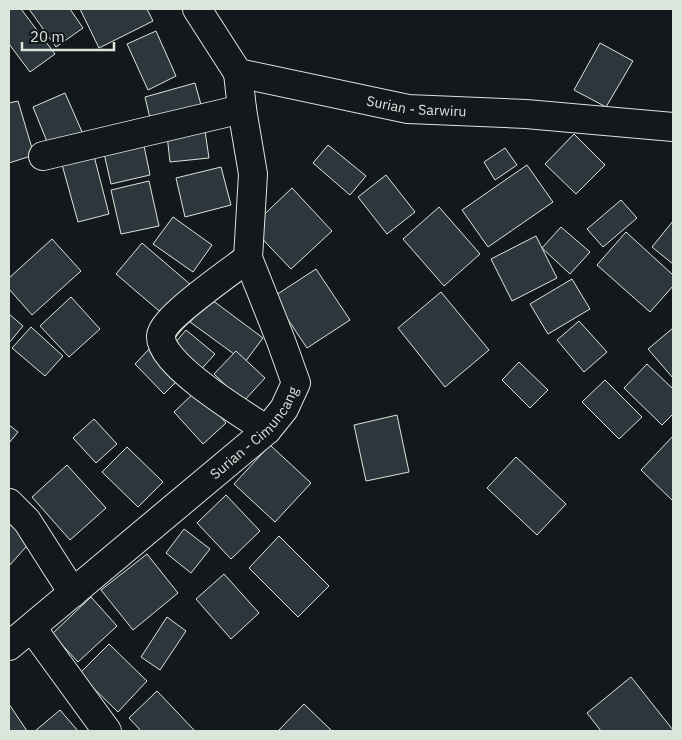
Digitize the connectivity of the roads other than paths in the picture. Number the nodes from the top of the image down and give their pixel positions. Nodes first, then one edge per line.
1 (197, 9) edge
2 (238, 73) junction
3 (242, 109) junction
4 (673, 127) edge
5 (43, 156) dead end
6 (248, 258) junction
7 (267, 430) junction
8 (9, 503) edge
9 (73, 593) junction
10 (32, 628) junction
11 (9, 646) edge
12 (107, 731) edge

1 - 2 street
2 - 3 street, Surian - Cimuncang
2 - 4 street, Surian - Sarwiru
3 - 5 street
3 - 6 street, Surian - Cimuncang
6 - 7 street, Surian - Cimuncang
6 - 7 street
7 - 9 street, Surian - Cimuncang
8 - 9 street
9 - 10 street, Surian - Cimuncang
10 - 11 street, Surian - Cimuncang
10 - 12 street

